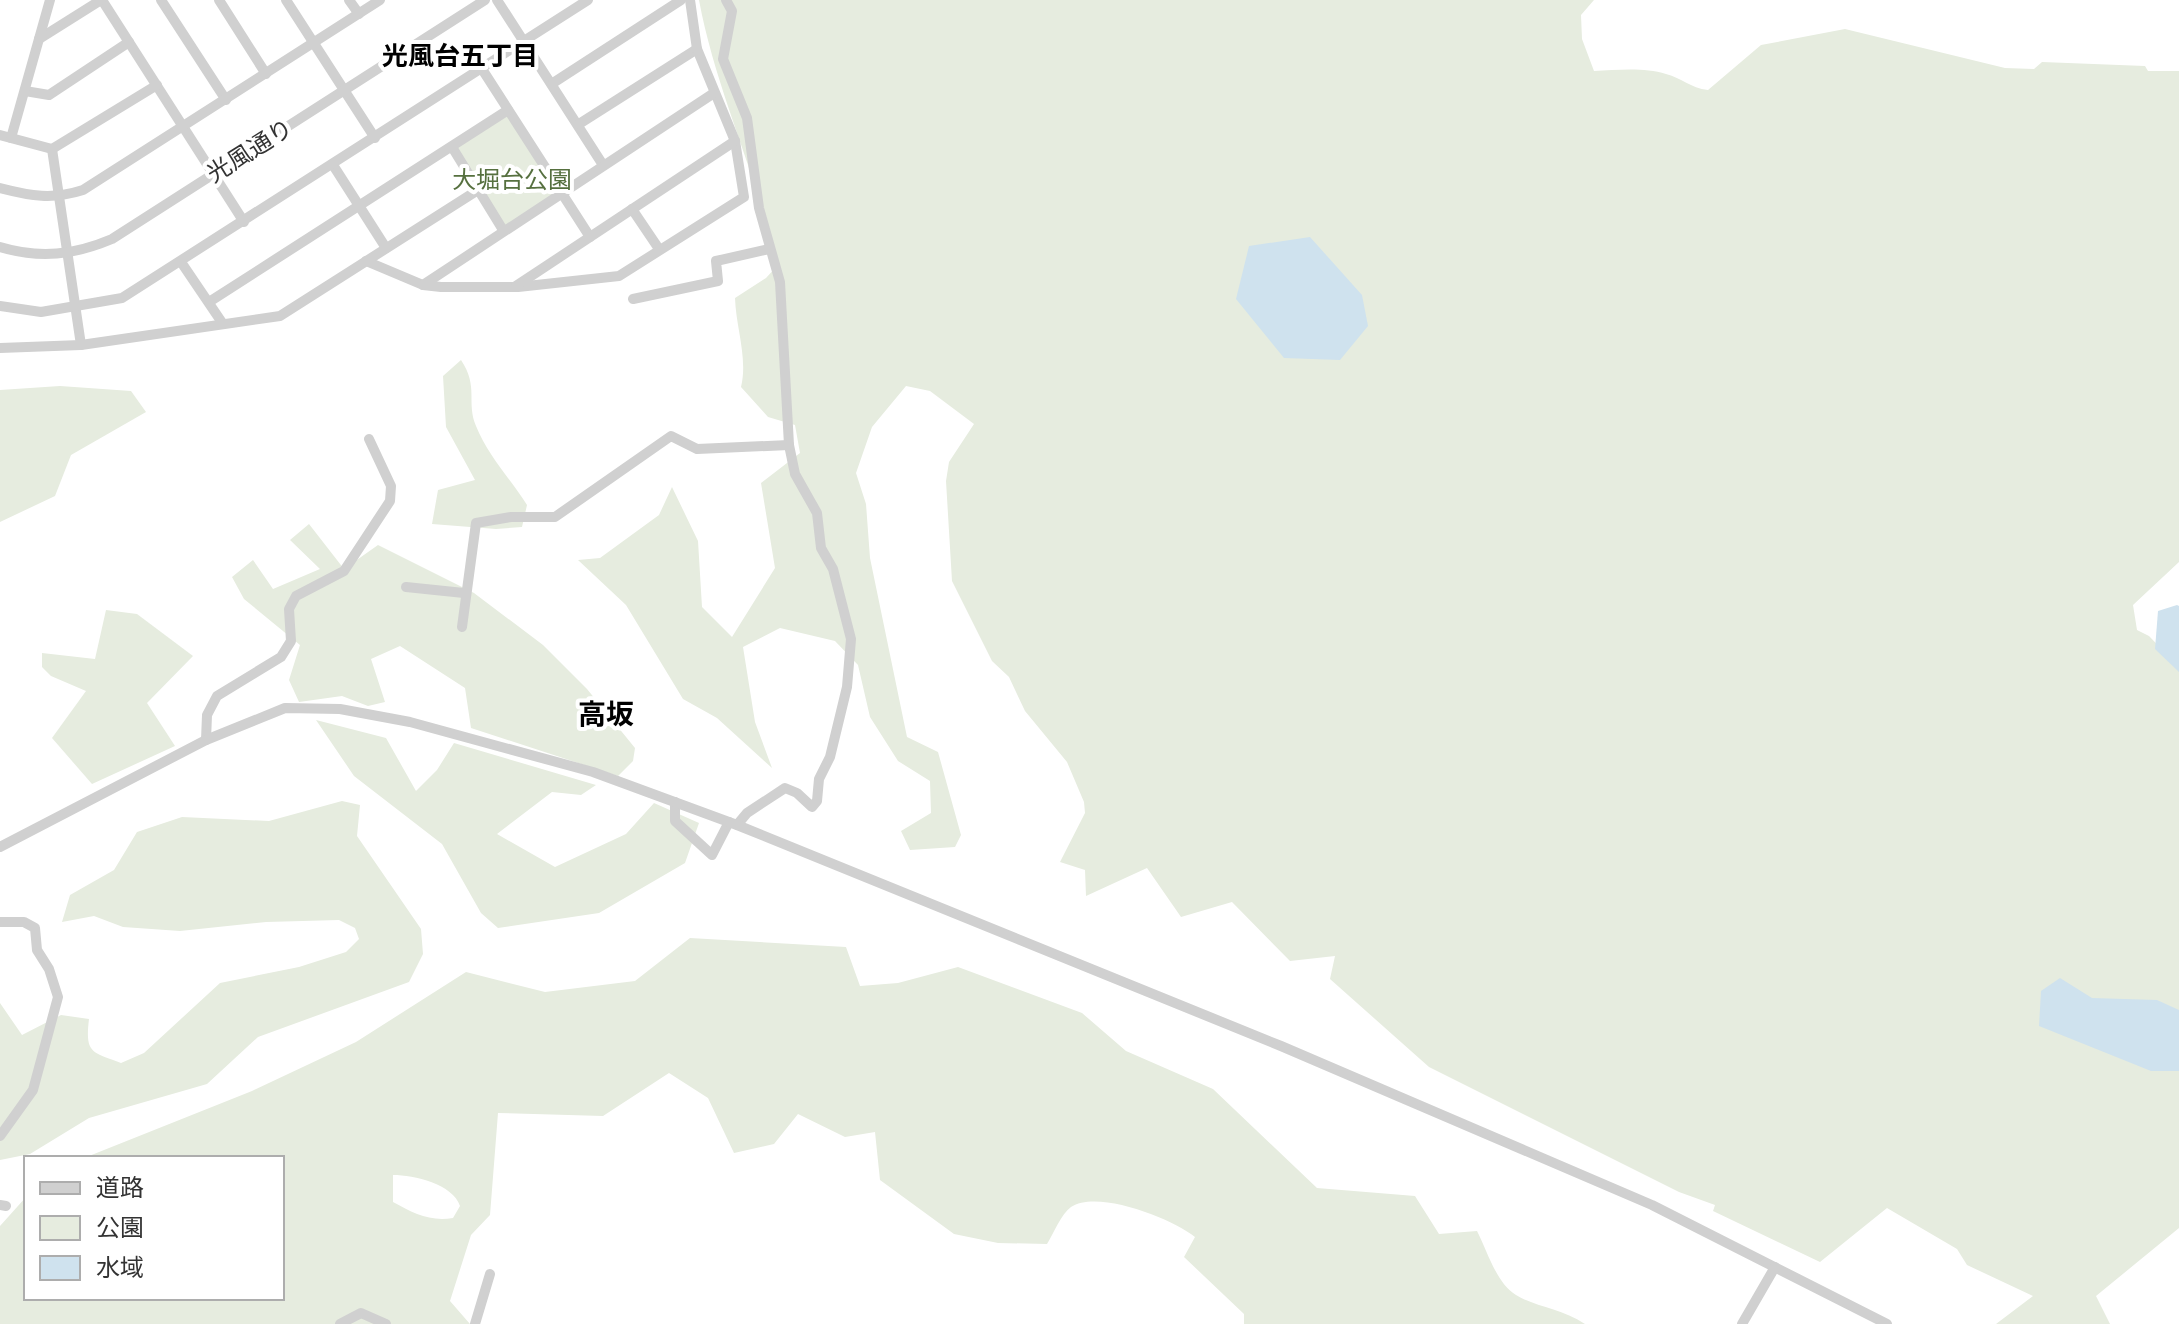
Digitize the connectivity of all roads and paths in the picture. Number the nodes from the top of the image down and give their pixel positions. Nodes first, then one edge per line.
1 (50, 0) edge
2 (101, 0) edge
3 (161, 0) edge
4 (219, 0) edge
5 (286, 0) edge
6 (349, 0) edge
7 (380, 0) edge
8 (485, 0) edge
9 (497, 0) edge
10 (588, 0) edge
11 (681, 0) edge
12 (690, 0) edge
13 (726, 0) edge
14 (359, 14) junction
15 (39, 39) junction
16 (525, 41) junction
17 (129, 42) junction
18 (314, 43) junction
19 (697, 49) junction
20 (482, 69) junction
21 (266, 74) junction
22 (553, 83) junction
23 (157, 85) junction
24 (345, 90) junction
25 (25, 91) junction
26 (714, 93) junction
27 (226, 100) junction
28 (508, 110) junction
29 (579, 124) junction
30 (184, 127) junction
31 (6, 137) edge
32 (375, 138) junction
33 (735, 141) junction
34 (452, 147) junction
35 (52, 149) junction
36 (333, 165) junction
37 (603, 165) junction
38 (214, 173) junction
39 (0, 188) edge
40 (478, 190) junction
41 (561, 193) junction
42 (60, 197) junction
43 (359, 206) junction
44 (632, 209) junction
45 (244, 222) junction
46 (503, 230) junction
47 (590, 237) junction
48 (0, 247) edge
49 (386, 248) junction
50 (659, 249) junction
51 (769, 249) junction
52 (68, 254) junction
53 (366, 261) junction
54 (181, 262) junction
55 (423, 285) junction
56 (514, 287) junction
57 (633, 299) dead end
58 (209, 302) junction
59 (0, 306) edge
60 (76, 308) junction
61 (223, 324) junction
62 (81, 345) junction
63 (0, 348) edge
64 (369, 439) dead end
65 (789, 445) junction
66 (406, 587) dead end
67 (464, 593) junction
68 (462, 627) dead end
69 (206, 740) junction
70 (675, 802) junction
71 (733, 823) junction
72 (0, 847) edge
73 (0, 922) edge
74 (0, 1136) edge
75 (1775, 1267) junction
76 (490, 1274) dead end
77 (340, 1324) edge
78 (386, 1324) edge
79 (475, 1324) edge
80 (1742, 1324) edge
81 (1887, 1324) edge

1 - 15 street
2 - 15 street
2 - 17 street
3 - 27 street
4 - 21 street
5 - 18 street
6 - 14 street
7 - 14 street
8 - 24 street, 光風通り
9 - 16 street
10 - 16 street
11 - 22 street
12 - 19 street
13 - 51 street
14 - 18 street
15 - 25 street
16 - 20 street
16 - 22 street
17 - 23 street
17 - 25 street
18 - 21 street
18 - 24 street
19 - 26 street
19 - 29 street
20 - 28 street
20 - 32 street
21 - 27 street
22 - 29 street
23 - 30 street
23 - 35 street
24 - 32 street
24 - 38 street, 光風通り
25 - 31 street
26 - 33 street
26 - 37 street
27 - 30 street
28 - 34 street
28 - 41 street
29 - 37 street
30 - 38 street
30 - 42 street
31 - 35 street
32 - 36 street
33 - 44 street
33 - 50 street
34 - 40 street
34 - 43 street
35 - 42 street
36 - 43 street
36 - 45 street
37 - 41 street
38 - 45 street
38 - 52 street, 光風通り
39 - 42 street
40 - 46 street
40 - 49 street
41 - 46 street
41 - 47 street
42 - 52 street
43 - 49 street
43 - 58 street
44 - 47 street
44 - 50 street
45 - 54 street
46 - 55 street
47 - 56 street
48 - 52 street, 光風通り
49 - 53 street
50 - 56 street
51 - 57 street
51 - 65 street
52 - 60 street
53 - 55 street
53 - 61 street
54 - 58 street
54 - 60 street
55 - 56 street
58 - 61 street
59 - 60 street
60 - 62 street
61 - 62 street
62 - 63 street
64 - 69 street
65 - 67 street
65 - 71 street
66 - 67 street
67 - 68 street
69 - 70 street
69 - 72 street
70 - 71 street
70 - 71 street
71 - 75 street
73 - 74 street
75 - 80 street
75 - 81 street
76 - 79 street
77 - 78 street

